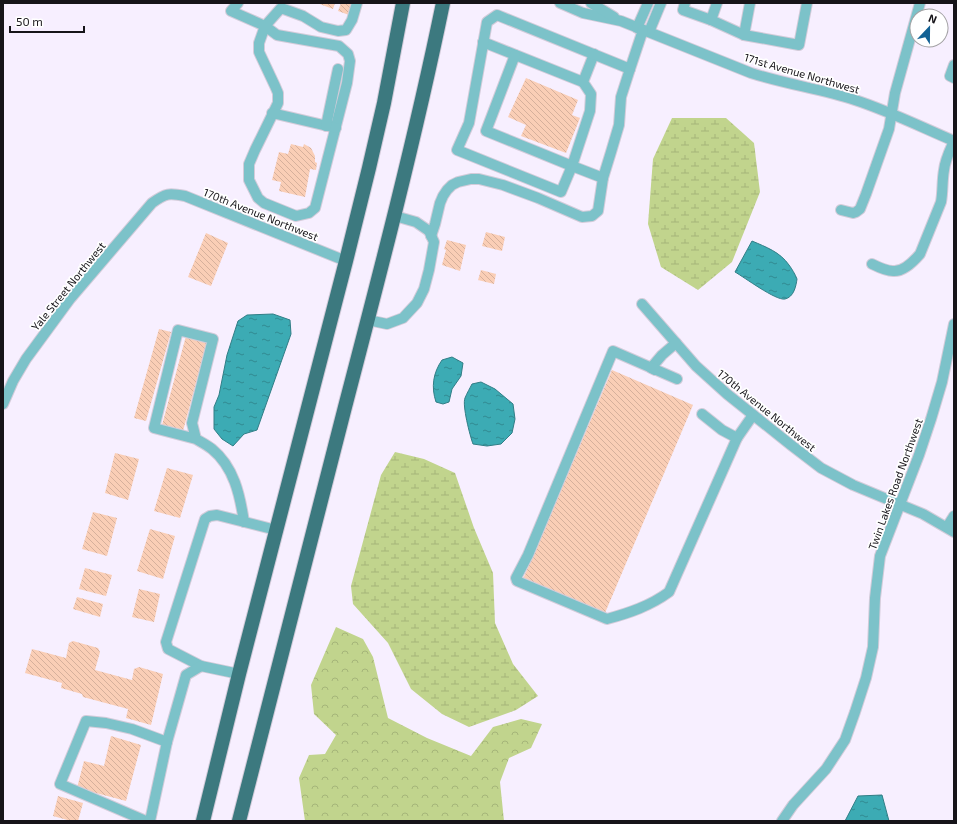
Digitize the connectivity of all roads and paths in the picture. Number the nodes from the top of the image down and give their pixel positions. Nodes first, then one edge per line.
1 (238, 3) edge
2 (357, 3) edge
3 (403, 3) edge
4 (443, 3) edge
5 (560, 3) edge
6 (591, 3) edge
7 (648, 3) edge
8 (661, 3) edge
9 (685, 3) edge
10 (717, 3) edge
11 (750, 3) edge
12 (807, 3) edge
13 (920, 3) edge
14 (282, 6) edge
15 (710, 20) junction
16 (621, 21) junction
17 (265, 26) junction
18 (643, 30) junction
19 (744, 35) junction
20 (483, 42) junction
21 (594, 54) junction
22 (515, 55) junction
23 (954, 65) edge
24 (338, 69) dead end
25 (630, 69) junction
26 (954, 78) edge
27 (583, 82) junction
28 (272, 113) junction
29 (892, 114) junction
30 (469, 122) junction
31 (331, 127) junction
32 (486, 131) junction
33 (954, 141) edge
34 (572, 166) junction
35 (603, 178) junction
36 (166, 195) joint
37 (841, 210) dead end
38 (395, 216) junction
39 (431, 236) junction
40 (346, 261) junction
41 (872, 264) dead end
42 (642, 304) dead end
43 (368, 320) junction
44 (954, 324) edge
45 (676, 343) junction
46 (651, 368) junction
47 (677, 379) dead end
48 (3, 404) edge
49 (702, 414) dead end
50 (753, 415) junction
51 (737, 438) junction
52 (196, 439) junction
53 (900, 504) junction
54 (954, 516) edge
55 (244, 522) junction
56 (276, 530) junction
57 (950, 530) edge
58 (201, 666) junction
59 (239, 674) junction
60 (167, 742) junction
61 (146, 821) edge
62 (150, 821) edge
63 (202, 821) edge
64 (239, 821) edge
65 (782, 821) edge

1 - 17 street
2 - 14 street
3 - 40 highway
4 - 38 highway
5 - 16 street, 171st Avenue Northwest
6 - 16 street, 171st Avenue Northwest
7 - 18 street
8 - 18 street
9 - 15 street
10 - 15 street
11 - 19 street
12 - 19 street
13 - 29 street
14 - 17 street
15 - 19 street
16 - 18 street, 171st Avenue Northwest
17 - 28 street
17 - 31 street
18 - 25 street
18 - 29 street, 171st Avenue Northwest
20 - 21 street
20 - 22 street
20 - 30 street
21 - 25 street
21 - 27 street
22 - 27 street
22 - 32 street
23 - 26 street
24 - 31 street
25 - 35 street
27 - 34 street
28 - 31 street
28 - 31 street
29 - 33 street, 171st Avenue Northwest
29 - 37 street
30 - 32 street
30 - 34 street
32 - 34 street
33 - 41 street
34 - 35 street
35 - 39 street
36 - 40 street, 170th Avenue Northwest
36 - 48 street, Yale Street Northwest
38 - 39 street
38 - 43 highway
39 - 43 street
40 - 56 highway
42 - 45 street, 170th Avenue Northwest
43 - 64 highway
44 - 53 street, Twin Lakes Road Northwest
45 - 46 street
45 - 50 street, 170th Avenue Northwest
46 - 47 street
46 - 51 street
49 - 51 street
50 - 51 street
50 - 53 street, 170th Avenue Northwest
52 - 52 street
52 - 55 street
53 - 57 street, 170th Avenue Northwest
53 - 65 street, Twin Lakes Road Northwest
54 - 57 street
55 - 56 street
55 - 58 street
56 - 59 highway
58 - 59 street
58 - 60 street
59 - 63 highway
60 - 61 street
60 - 62 street

